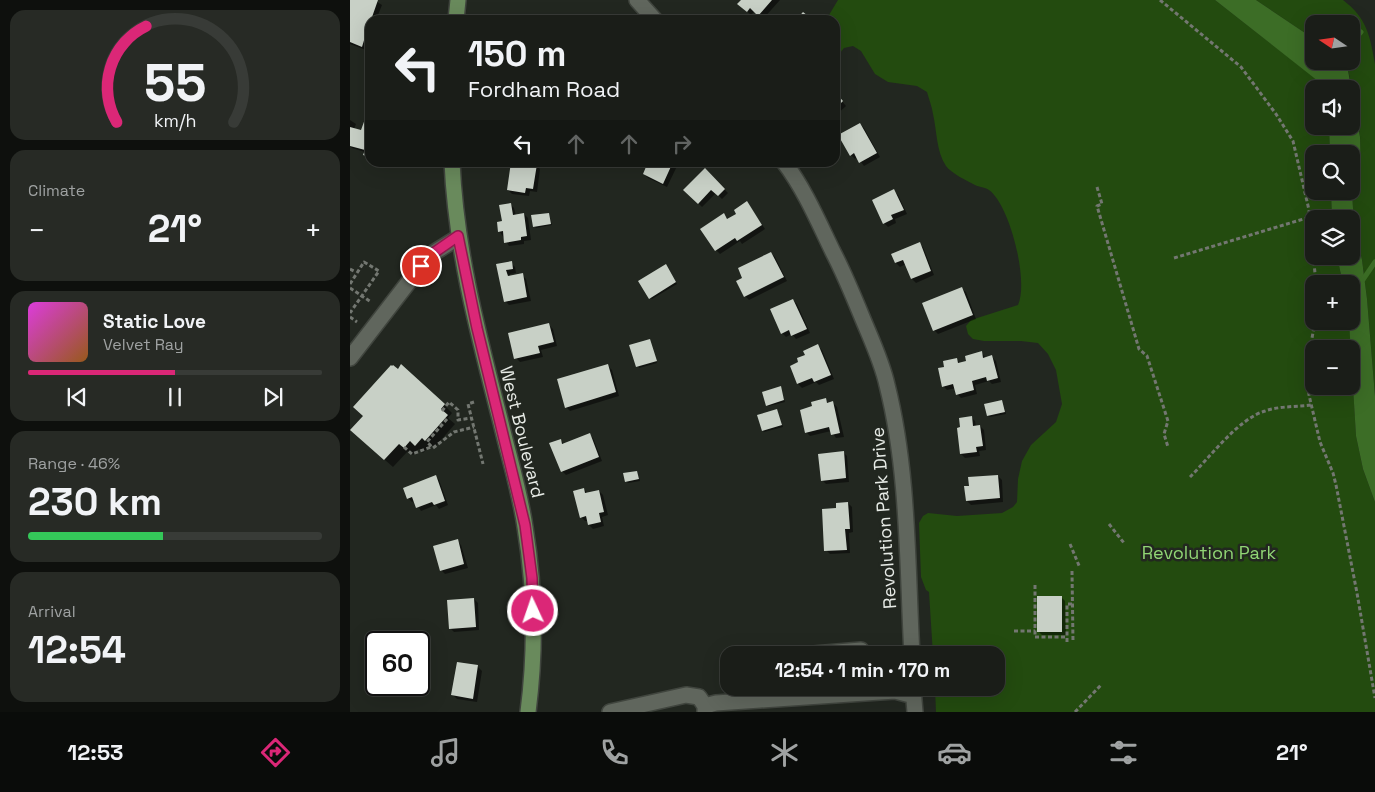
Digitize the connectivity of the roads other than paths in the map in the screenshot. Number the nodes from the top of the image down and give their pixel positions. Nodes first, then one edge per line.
1 (458, 0) edge
2 (637, 0) edge
3 (456, 15) edge
4 (650, 15) edge
5 (452, 167) edge
6 (788, 167) edge
7 (458, 236) junction
8 (350, 358) edge
9 (912, 646) edge
10 (796, 696) edge
11 (914, 696) edge
12 (705, 709) edge
13 (528, 712) edge
14 (610, 712) edge
15 (915, 712) edge

1 - 3 main road
2 - 4 street
5 - 7 main road, West Boulevard
6 - 9 street, Revolution Park Drive
7 - 8 street
7 - 13 main road, West Boulevard
10 - 12 street
11 - 15 street
12 - 14 street

